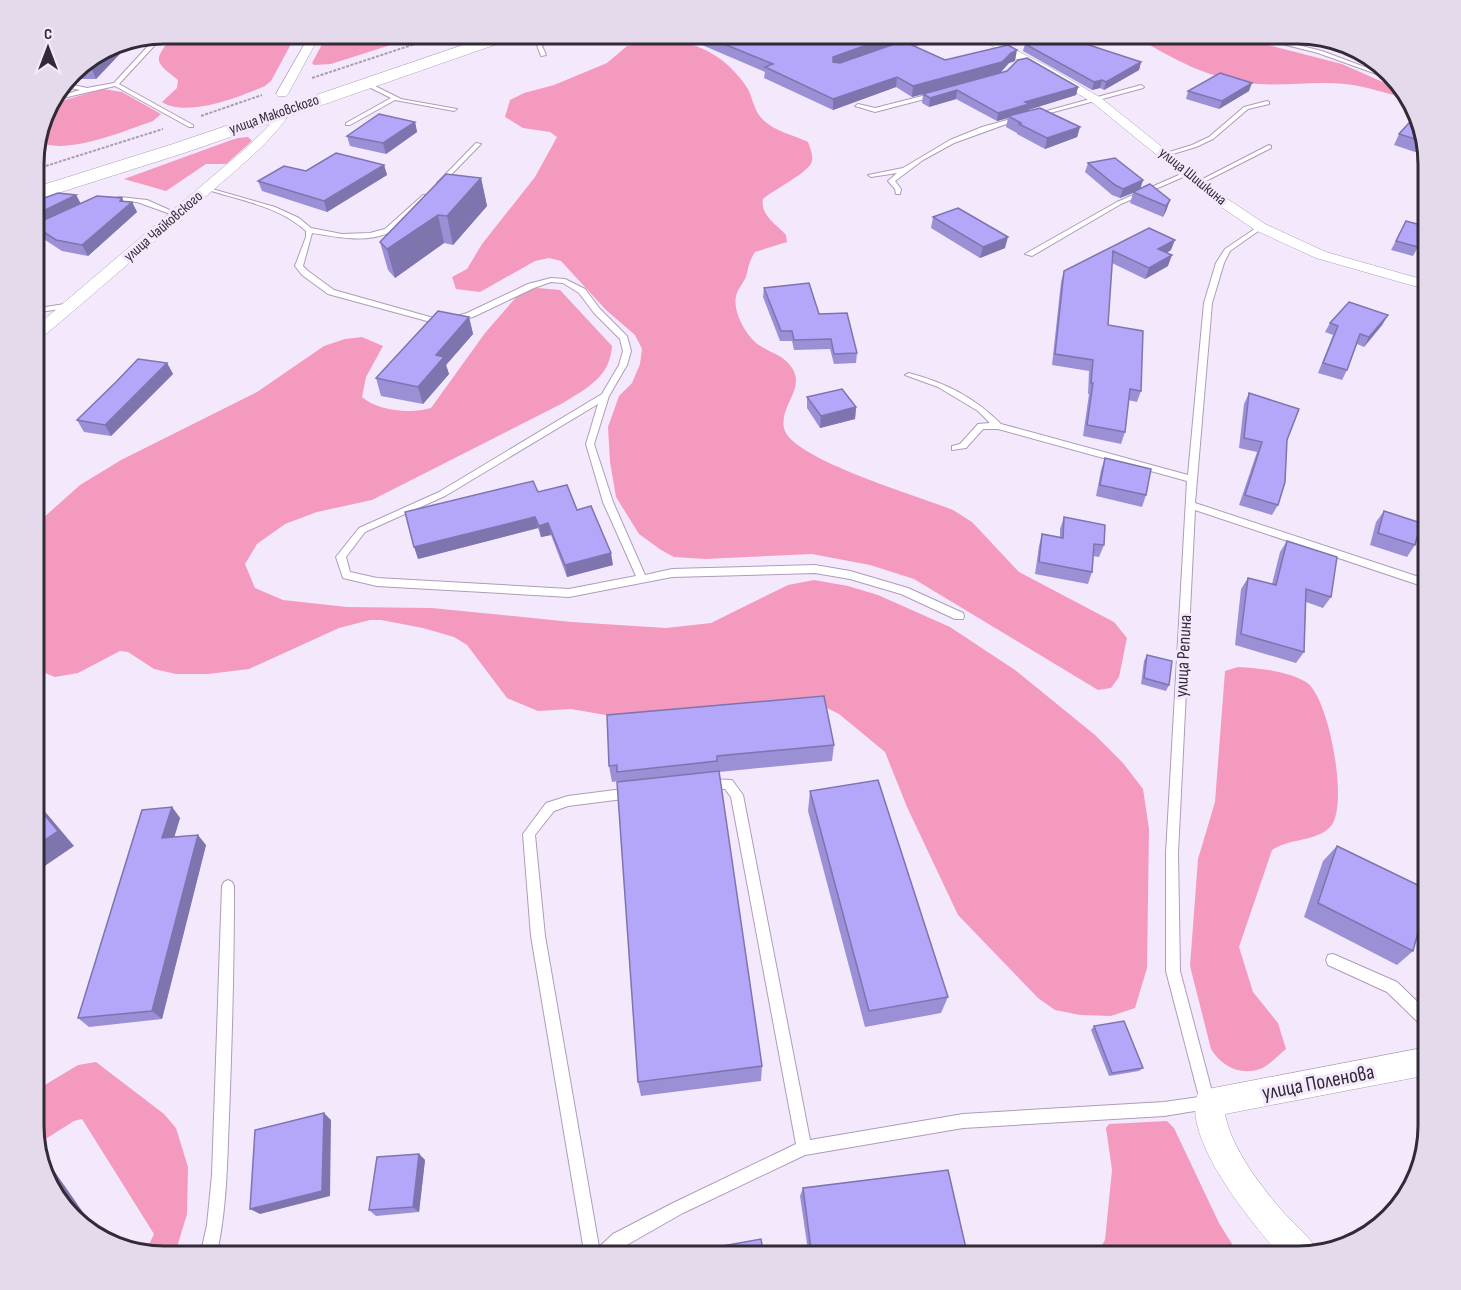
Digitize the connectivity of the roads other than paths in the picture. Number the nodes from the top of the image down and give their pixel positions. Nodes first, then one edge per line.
1 (311, 44) edge
2 (439, 44) edge
3 (481, 44) edge
4 (541, 44) edge
5 (913, 44) edge
6 (993, 44) edge
7 (1287, 44) edge
8 (152, 45) edge
9 (895, 49) edge
10 (543, 55) dead end
11 (1375, 72) edge
12 (365, 83) junction
13 (116, 84) junction
14 (72, 87) edge
15 (1141, 87) dead end
16 (87, 90) junction
17 (947, 92) edge
18 (64, 96) edge
19 (285, 97) junction
20 (393, 99) junction
21 (1094, 99) junction
22 (1266, 103) dead end
23 (858, 106) edge
24 (454, 109) dead end
25 (188, 124) junction
26 (348, 124) dead end
27 (478, 144) dead end
28 (1269, 147) dead end
29 (1166, 154) junction
30 (904, 170) junction
31 (44, 173) edge
32 (1188, 173) junction
33 (871, 175) dead end
34 (1198, 183) junction
35 (207, 188) junction
36 (44, 191) edge
37 (898, 193) dead end
38 (100, 202) edge
39 (178, 215) junction
40 (1261, 227) junction
41 (309, 230) junction
42 (370, 235) junction
43 (395, 236) edge
44 (1029, 254) dead end
45 (1417, 283) edge
46 (71, 305) junction
47 (44, 309) edge
48 (44, 328) edge
49 (909, 375) dead end
50 (606, 396) junction
51 (998, 426) junction
52 (955, 448) dead end
53 (1192, 479) junction
54 (1191, 505) junction
55 (642, 578) junction
56 (1417, 580) edge
57 (959, 616) dead end
58 (690, 786) edge
59 (645, 791) edge
60 (228, 886) dead end
61 (1333, 960) dead end
62 (1418, 1012) edge
63 (1418, 1063) edge
64 (1208, 1103) junction
65 (804, 1148) junction
66 (211, 1246) edge
67 (590, 1246) edge
68 (612, 1246) edge
69 (1294, 1246) edge

1 - 19 street, улица Чайковского
2 - 19 highway, улица Маковского
3 - 12 highway, улица Маковского
4 - 10 lane
5 - 9 lane
6 - 21 street, улица Шишкина
7 - 11 lane
8 - 13 lane
12 - 19 highway, улица Маковского
12 - 20 lane
13 - 16 lane
13 - 25 lane
14 - 16 lane
15 - 21 lane
16 - 18 lane
17 - 23 lane
19 - 25 highway, улица Маковского
19 - 35 street, улица Чайковского
19 - 36 highway, улица Маковского
20 - 24 lane
20 - 26 lane
21 - 29 street, улица Шишкина
21 - 30 lane
22 - 29 lane
25 - 31 highway, улица Маковского
27 - 42 lane
28 - 34 lane
29 - 32 street, улица Шишкина
30 - 33 lane
30 - 37 lane
32 - 34 street, улица Шишкина
32 - 44 lane
34 - 40 street, улица Шишкина
35 - 39 street, улица Чайковского
35 - 41 lane
38 - 39 lane
39 - 46 street, улица Чайковского
40 - 45 street, улица Шишкина
40 - 53 lane, улица Репина
41 - 42 lane
41 - 50 lane
42 - 43 lane
46 - 47 lane
46 - 48 street, улица Чайковского
49 - 51 lane
50 - 55 lane
50 - 55 lane
51 - 52 lane
51 - 53 lane
53 - 54 lane, улица Репина
54 - 56 lane
54 - 64 lane, улица Репина
55 - 57 lane
58 - 65 lane
59 - 67 lane
60 - 66 lane
61 - 62 lane
63 - 64 street, улица Поленова
64 - 65 lane
64 - 69 street
65 - 68 lane

